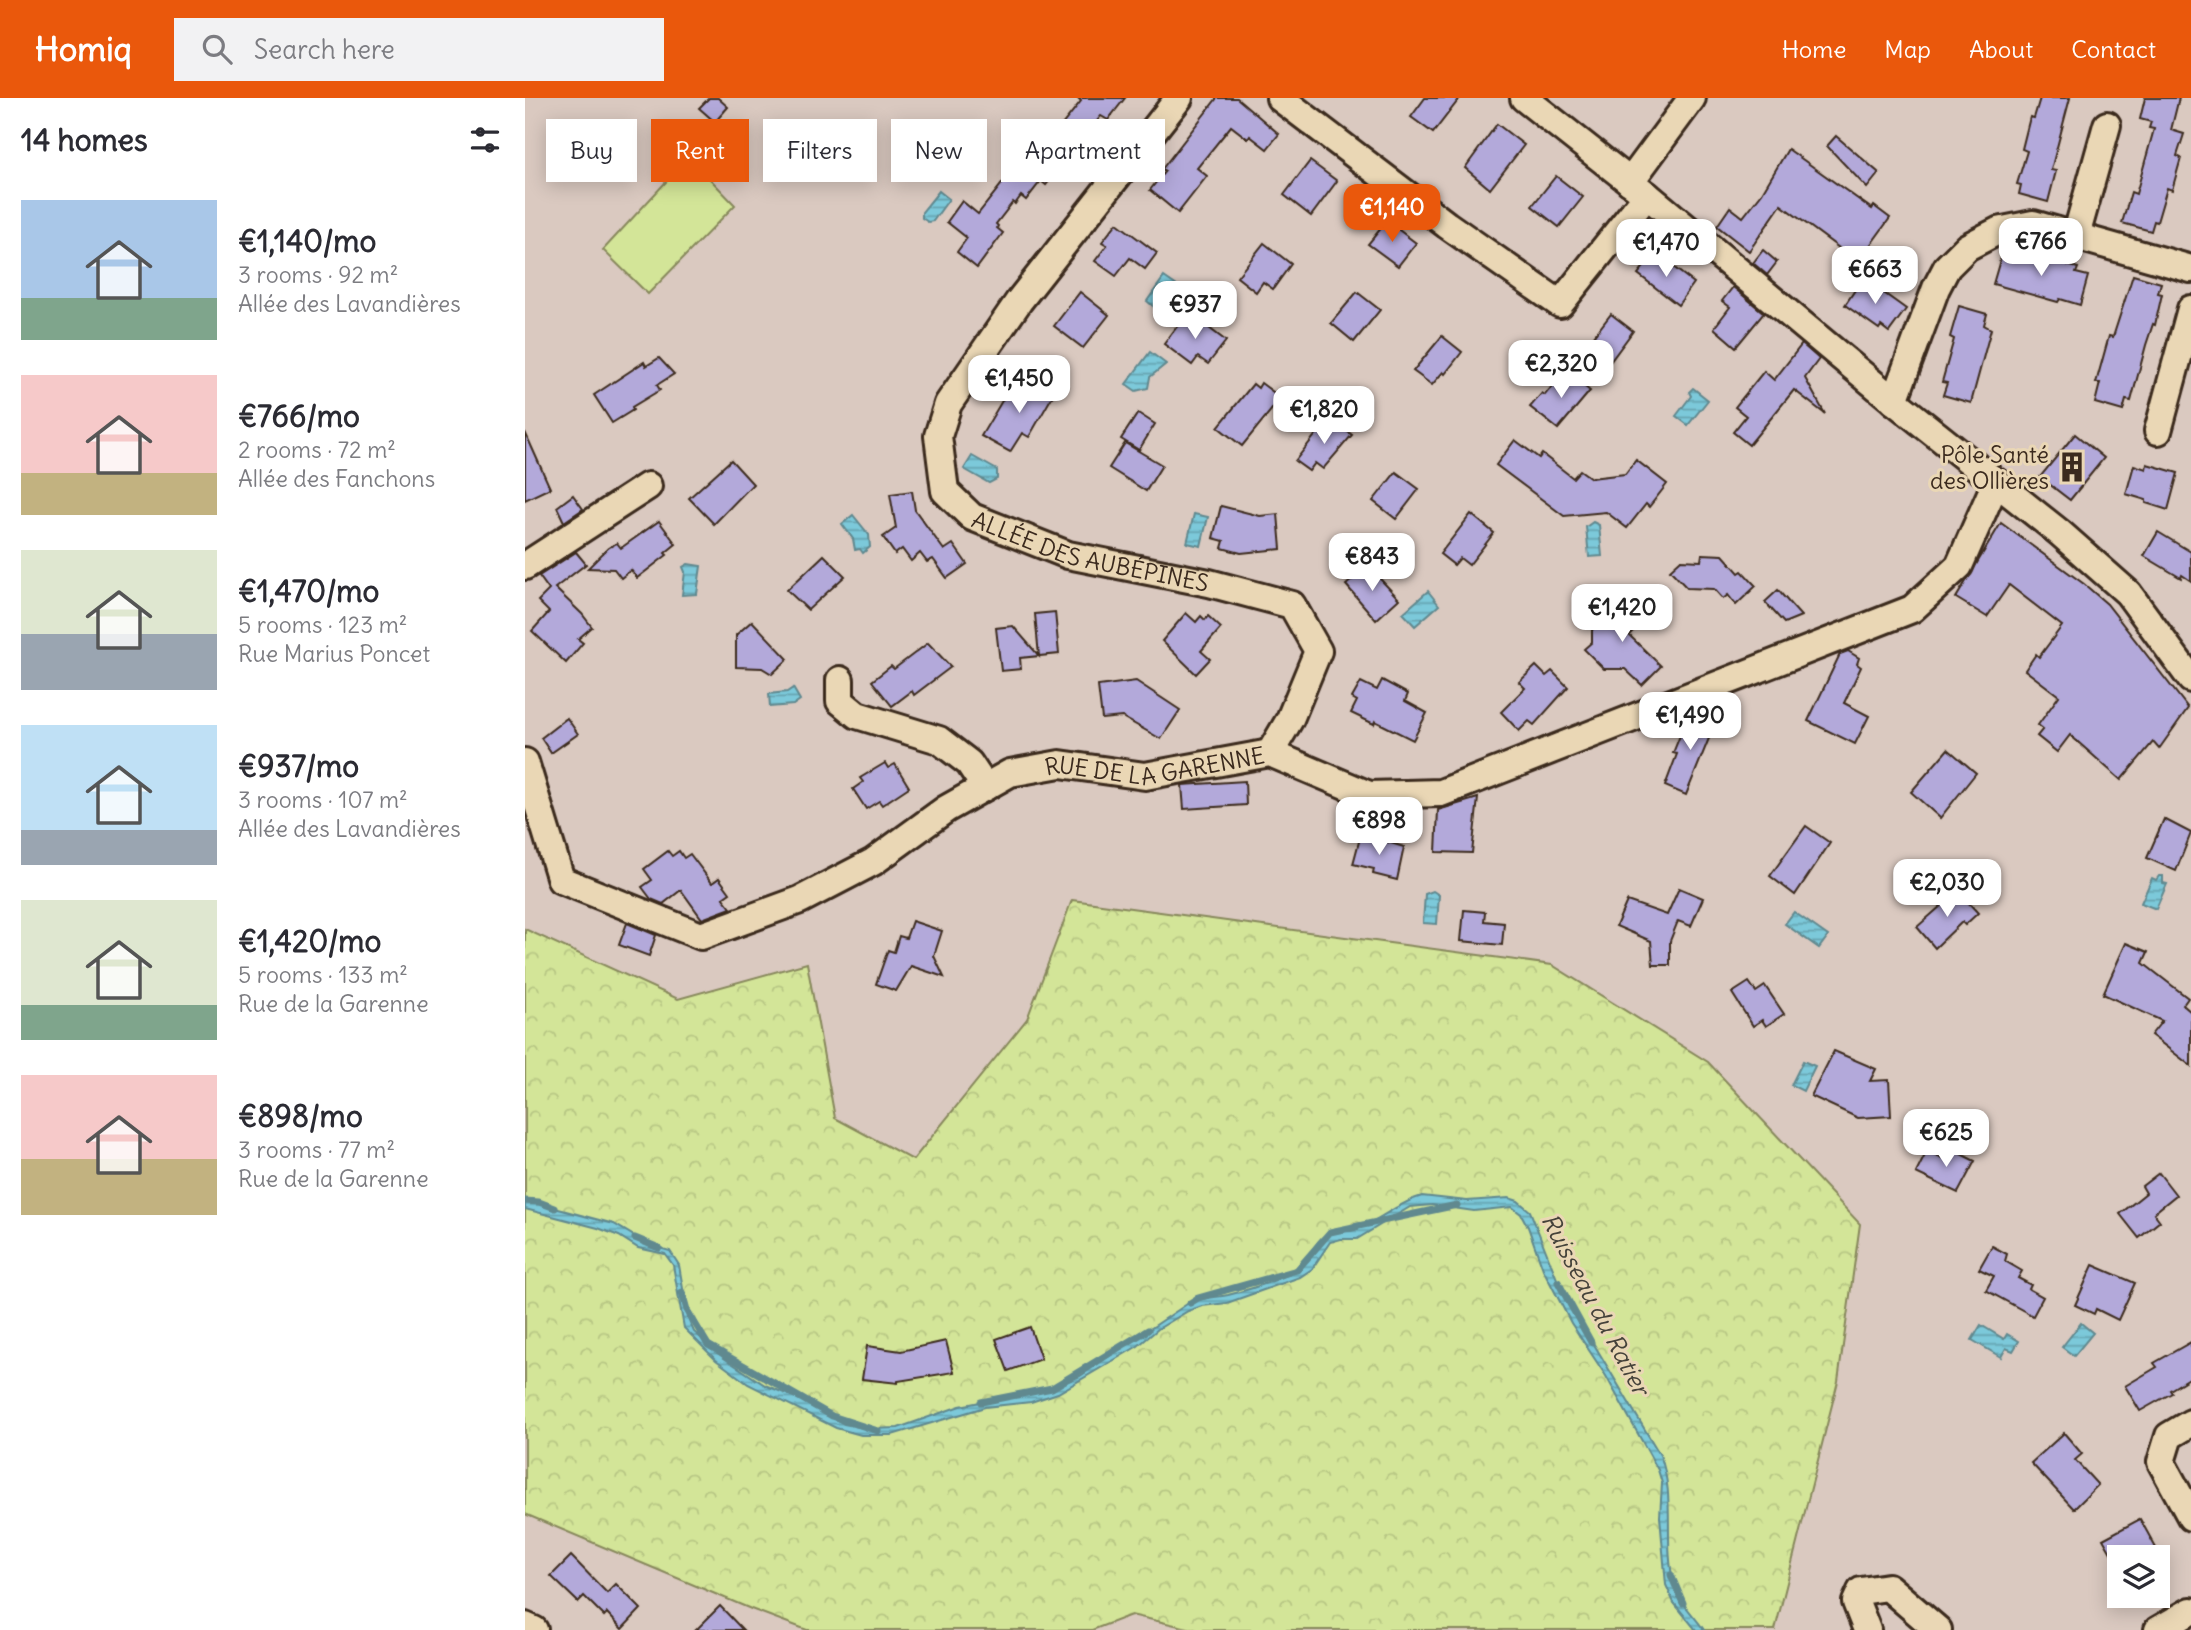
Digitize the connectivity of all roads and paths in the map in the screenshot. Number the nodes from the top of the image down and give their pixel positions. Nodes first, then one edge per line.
1 (1179, 98) edge
2 (1280, 98) edge
3 (1524, 98) edge
4 (1692, 98) edge
5 (2107, 125) dead end
6 (1639, 188) junction
7 (2076, 236) junction
8 (2191, 269) edge
9 (2191, 309) edge
10 (1894, 401) junction
11 (2158, 431) dead end
12 (1996, 482) junction
13 (648, 486) dead end
14 (525, 566) edge
15 (2191, 679) edge
16 (840, 680) dead end
17 (1270, 753) junction
18 (525, 761) edge
19 (985, 787) junction
20 (2191, 1423) edge
21 (2191, 1517) edge
22 (2191, 1611) edge
23 (525, 1626) edge
24 (534, 1630) edge
25 (1867, 1630) edge
26 (1938, 1630) edge
27 (2158, 1630) edge

1 - 17 street, ALLÉE DES AUBÉPINES
2 - 6 street
3 - 6 street
4 - 6 street
5 - 7 street
6 - 10 street
7 - 8 street
7 - 10 street
9 - 11 street
10 - 12 street
12 - 15 street
12 - 17 street, RUE DE LA GARENNE
13 - 14 street
16 - 19 street
17 - 19 street, RUE DE LA GARENNE
18 - 19 street, RUE DE LA GARENNE
20 - 21 street
22 - 27 street
23 - 24 street
25 - 26 street

